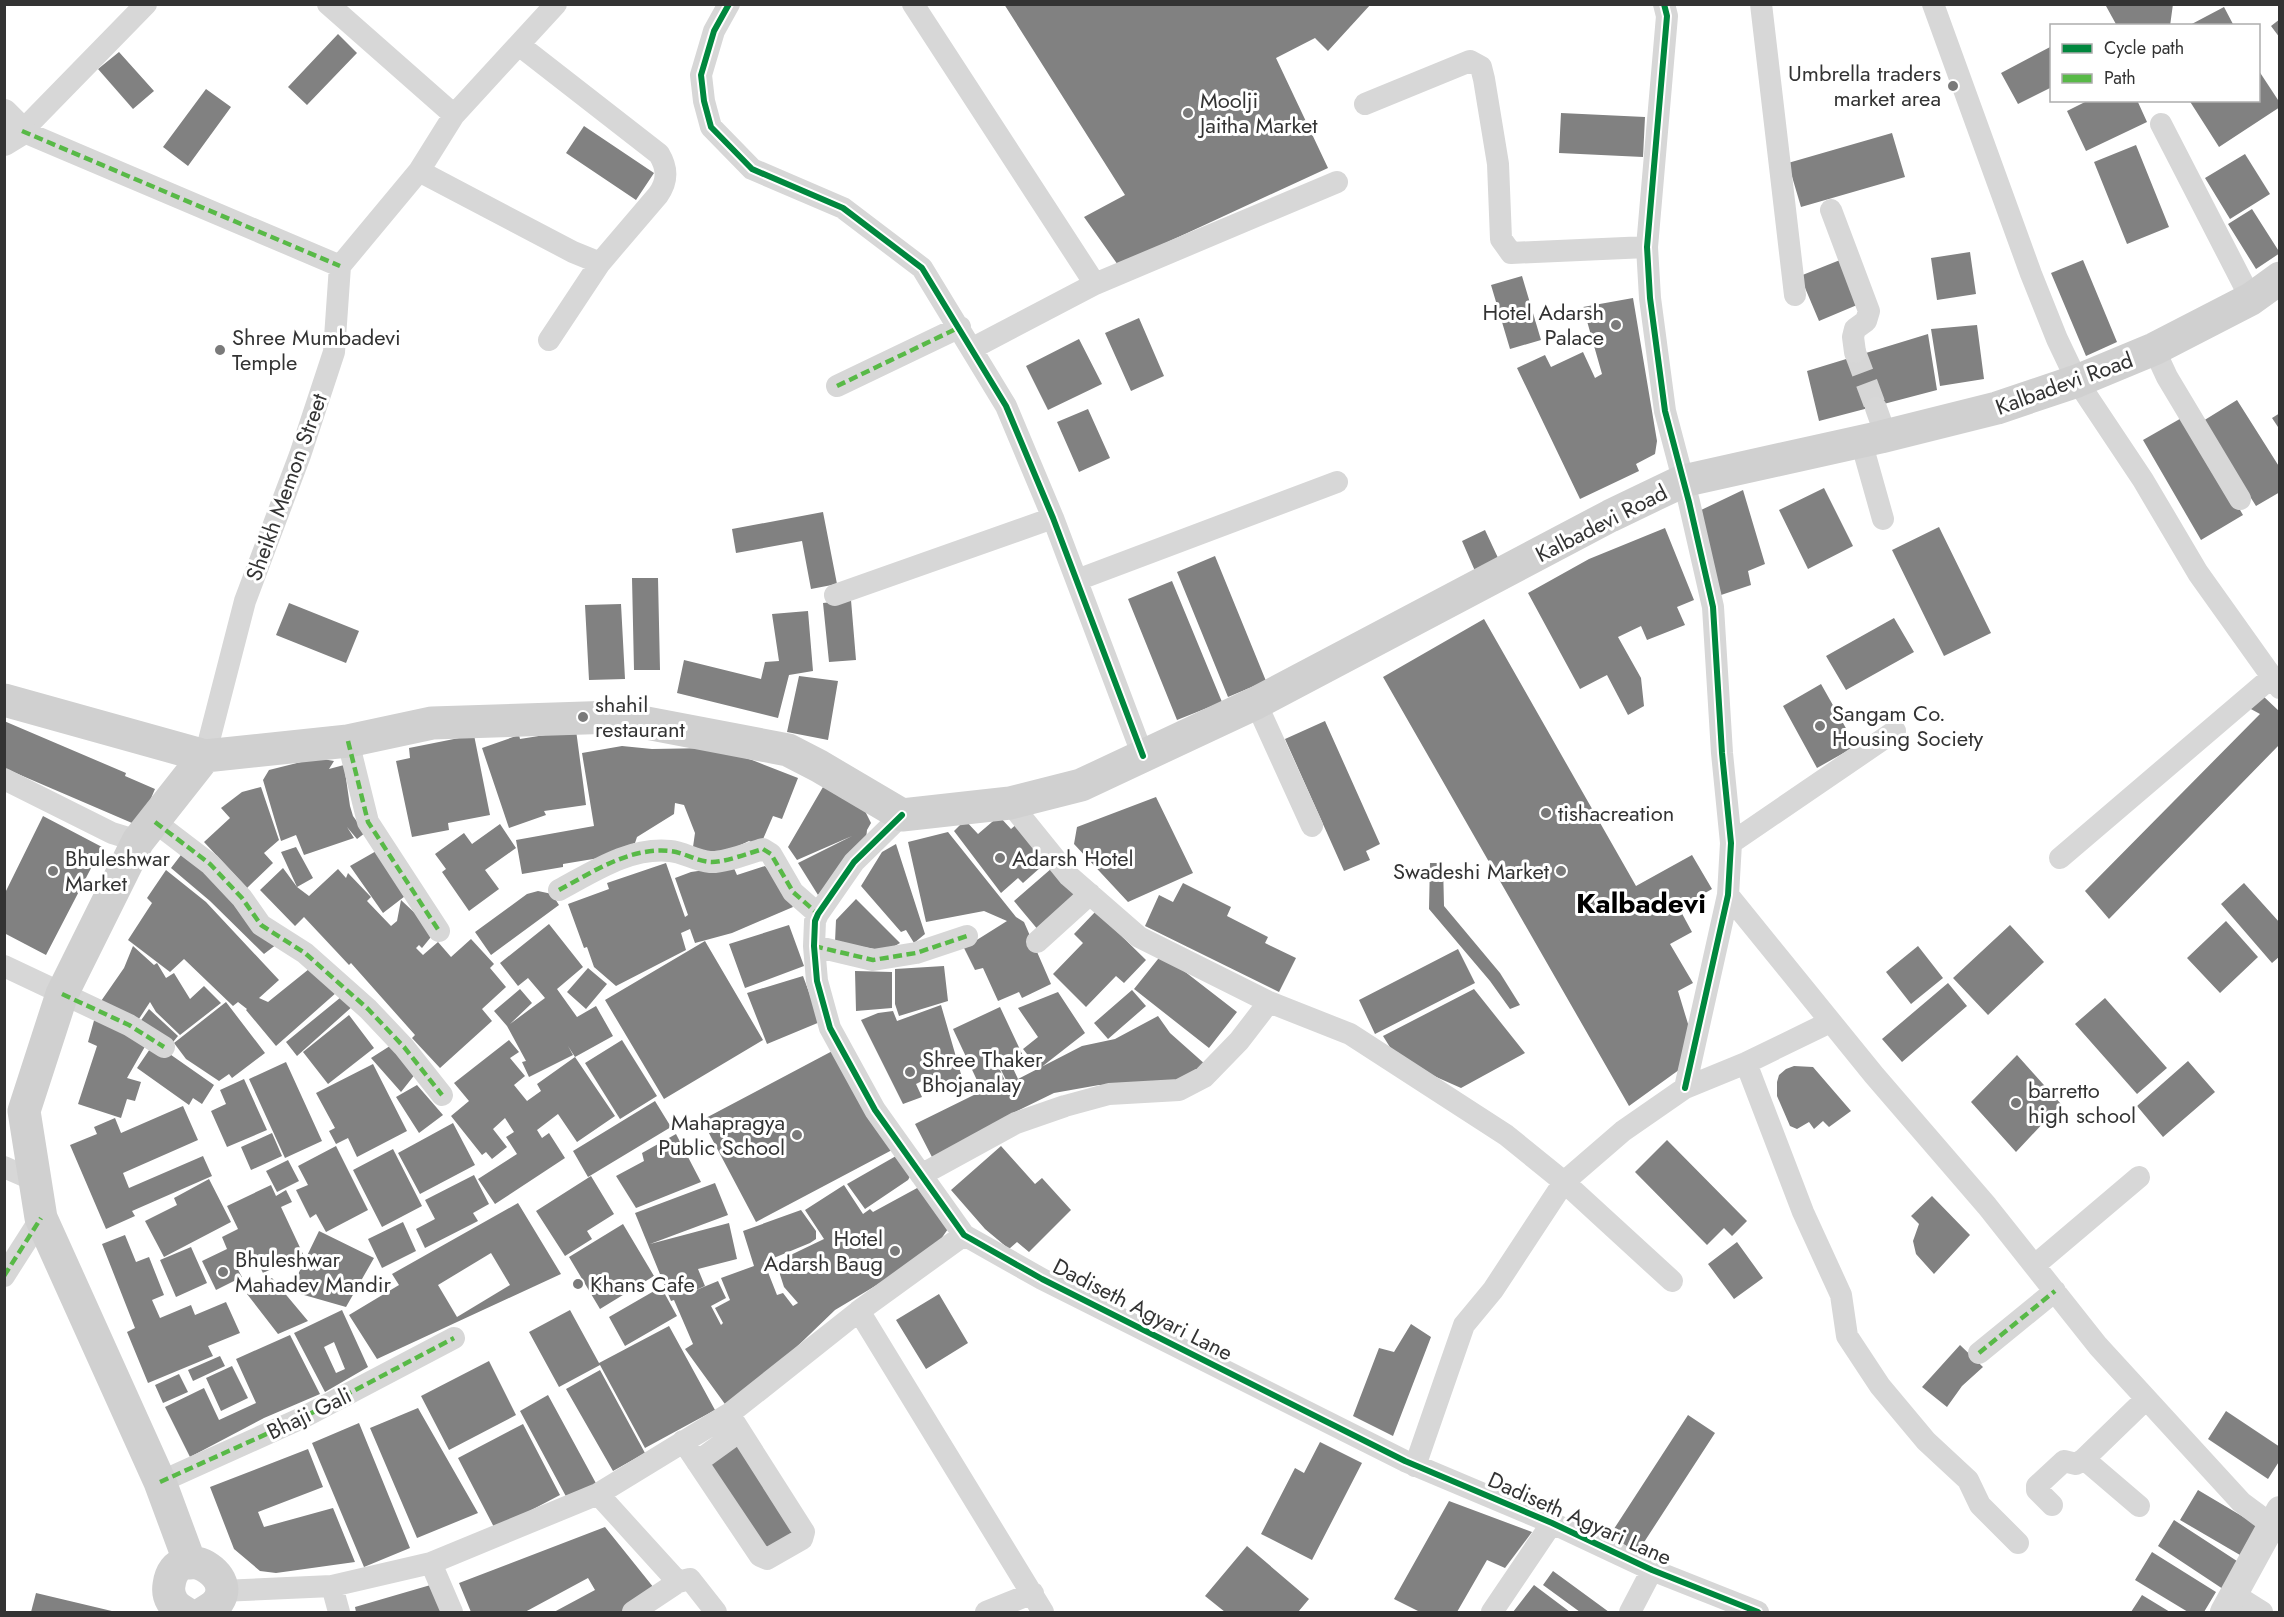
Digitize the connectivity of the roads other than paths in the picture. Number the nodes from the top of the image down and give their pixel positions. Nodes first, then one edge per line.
1 (146, 4) edge
2 (556, 4) edge
3 (729, 4) edge
4 (913, 4) edge
5 (1664, 4) edge
6 (1761, 4) edge
7 (1933, 4) edge
8 (342, 9) edge
9 (519, 45) junction
10 (1365, 104) dead end
11 (454, 115) junction
12 (2161, 124) dead end
13 (10, 129) edge
14 (419, 171) junction
15 (1338, 182) dead end
16 (1831, 210) dead end
17 (1647, 248) junction
18 (600, 263) junction
19 (340, 266) junction
20 (2280, 278) edge
21 (1095, 284) junction
22 (1795, 295) dead end
23 (2251, 299) junction
24 (960, 327) junction
25 (549, 340) dead end
26 (973, 348) junction
27 (2154, 349) junction
28 (1855, 352) tunnel mouth
29 (2077, 381) junction
30 (837, 386) dead end
31 (1874, 428) junction
32 (1683, 481) junction
33 (1337, 482) dead end
34 (2240, 499) dead end
35 (1053, 518) junction
36 (1883, 519) dead end
37 (1077, 580) junction
38 (835, 595) dead end
39 (2276, 682) edge
40 (4, 700) edge
41 (1256, 703) junction
42 (1894, 731) dead end
43 (348, 741) junction
44 (205, 756) junction
45 (1143, 756) junction
46 (4, 779) edge
47 (1010, 803) junction
48 (902, 815) junction
49 (1312, 826) dead end
50 (147, 831) junction
51 (1731, 843) junction
52 (2060, 858) dead end
53 (559, 890) dead end
54 (1090, 894) junction
55 (1728, 895) junction
56 (818, 914) junction
57 (439, 932) dead end
58 (967, 936) dead end
59 (1037, 942) dead end
60 (814, 946) junction
61 (4, 966) edge
62 (62, 994) junction
63 (1269, 1002) junction
64 (1830, 1022) junction
65 (164, 1047) dead end
66 (1746, 1063) junction
67 (1685, 1088) junction
68 (442, 1095) dead end
69 (4, 1167) edge
70 (921, 1175) junction
71 (2139, 1177) dead end
72 (36, 1182) junction
73 (1564, 1182) junction
74 (41, 1218) junction
75 (964, 1234) junction
76 (2035, 1265) junction
77 (4, 1276) edge
78 (1672, 1281) dead end
79 (2055, 1291) junction
80 (859, 1311) junction
81 (454, 1338) dead end
82 (1979, 1353) dead end
83 (2146, 1399) junction
84 (734, 1423) junction
85 (683, 1441) junction
86 (2084, 1459) junction
87 (697, 1462) junction
88 (1415, 1466) junction
89 (160, 1482) junction
90 (598, 1494) junction
91 (2052, 1505) dead end
92 (2139, 1506) dead end
93 (2276, 1517) edge
94 (1552, 1523) junction
95 (2018, 1543) dead end
96 (190, 1563) junction
97 (431, 1563) junction
98 (1652, 1570) junction
99 (678, 1582) junction
100 (332, 1586) junction
101 (213, 1602) edge
102 (1038, 1603) edge
103 (2230, 1604) edge
104 (184, 1612) edge
105 (339, 1612) edge
106 (452, 1612) edge
107 (633, 1612) edge
108 (716, 1612) edge
109 (986, 1612) edge
110 (1492, 1612) edge
111 (1630, 1612) edge
112 (1758, 1612) edge
113 (2262, 1612) edge

1 - 13 street
2 - 9 street
3 - 24 street
4 - 21 street
5 - 17 street
6 - 22 street
7 - 29 street
8 - 11 street
9 - 11 street
9 - 18 street
10 - 17 street
11 - 14 street
12 - 23 street
13 - 19 street
14 - 18 street
14 - 19 street
15 - 21 street
16 - 28 street
17 - 32 street
18 - 25 street
19 - 44 street, Sheikh Memon Street
20 - 23 main road, Kalbadevi Road
21 - 26 street
23 - 27 main road, Kalbadevi Road
24 - 26 street
24 - 30 street
26 - 35 street
27 - 29 main road, Kalbadevi Road
27 - 34 street
29 - 31 main road, Kalbadevi Road
29 - 39 street
31 - 32 main road, Kalbadevi Road
31 - 36 street
32 - 41 main road, Kalbadevi Road
32 - 51 street
33 - 37 street
35 - 37 street
35 - 38 street
37 - 45 street
39 - 52 street
40 - 44 main road
41 - 45 main road, Kalbadevi Road
41 - 49 street
42 - 51 street
43 - 44 main road
43 - 48 main road
43 - 57 street
44 - 50 main road
45 - 47 main road, Kalbadevi Road
46 - 50 street
47 - 48 main road, Kalbadevi Road
47 - 54 street
48 - 56 street, Dadiseth Agyari Lane
50 - 62 main road
50 - 68 street
51 - 55 street
53 - 56 street
54 - 59 street
54 - 63 street
55 - 64 street
55 - 67 street
56 - 60 street, Dadiseth Agyari Lane
58 - 60 street
60 - 70 street, Dadiseth Agyari Lane
61 - 62 street
62 - 65 street
62 - 72 main road
63 - 70 street
63 - 73 street
64 - 66 street
64 - 76 street
66 - 67 street
66 - 95 street
67 - 73 street
69 - 72 street
70 - 75 street, Dadiseth Agyari Lane
71 - 76 street
72 - 74 main road
73 - 78 street
73 - 88 street
74 - 77 street
74 - 89 main road
75 - 80 street
75 - 88 street, Dadiseth Agyari Lane
76 - 79 street
79 - 82 street
79 - 83 street
80 - 84 street
80 - 102 street
81 - 89 street, Bhaji Gali
83 - 86 street
83 - 93 street
84 - 85 street
84 - 87 street
84 - 87 street
85 - 87 street
85 - 90 street
86 - 91 street
86 - 92 street
88 - 94 street, Dadiseth Agyari Lane
89 - 96 main road
90 - 97 street
90 - 99 street
93 - 103 street
94 - 98 street, Dadiseth Agyari Lane
94 - 110 street
96 - 101 main road
96 - 104 main road
97 - 100 street
97 - 106 street
98 - 111 street
98 - 112 street, Dadiseth Agyari Lane
99 - 107 street
99 - 108 street
100 - 101 street
100 - 105 street
102 - 109 street
103 - 113 street

